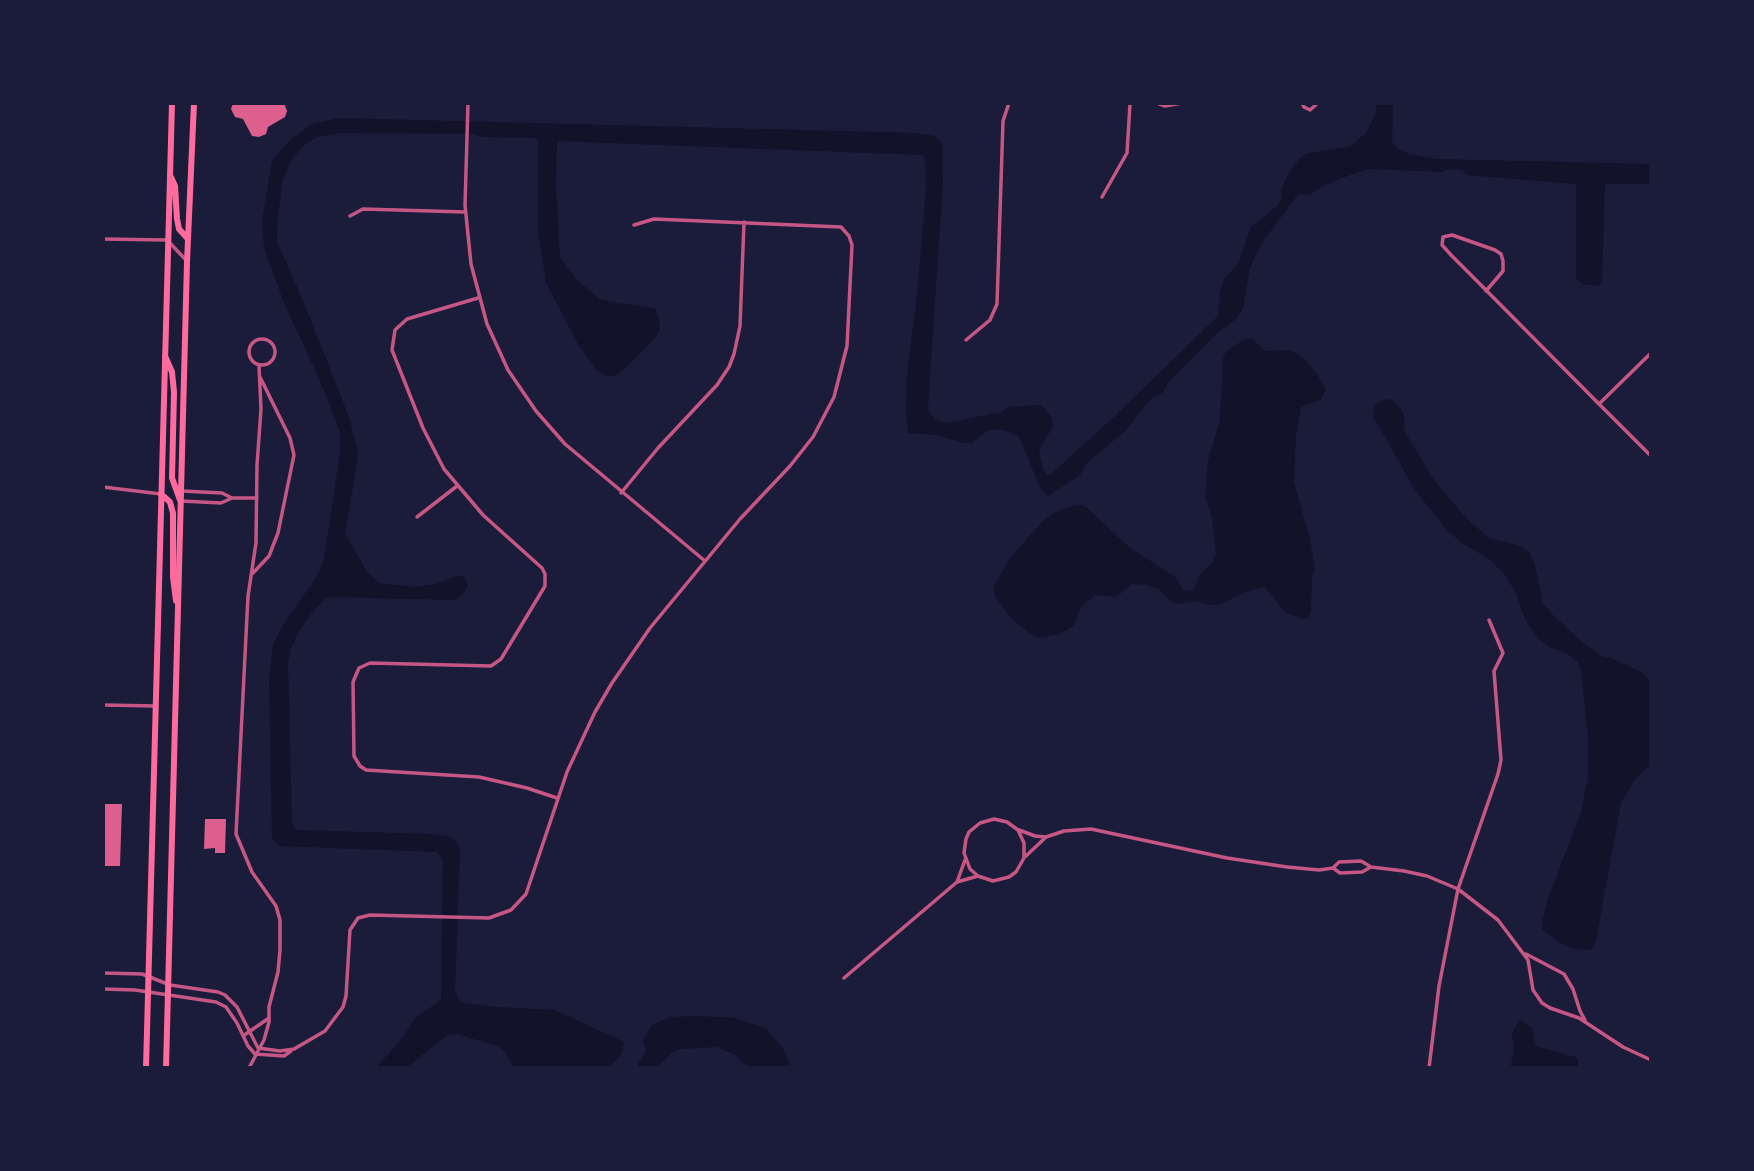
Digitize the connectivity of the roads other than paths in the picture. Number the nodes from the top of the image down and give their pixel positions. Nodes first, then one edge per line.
1 (172, 103) edge
2 (194, 103) edge
3 (1009, 103) edge
4 (1138, 103) edge
5 (1157, 103) edge
6 (1182, 103) edge
7 (1302, 103) edge
8 (1318, 103) edge
9 (1128, 104) edge
10 (468, 105) edge
11 (170, 175) junction
12 (1102, 197) dead end
13 (465, 212) junction
14 (350, 216) dead end
15 (744, 222) junction
16 (634, 225) dead end
17 (103, 239) edge
18 (188, 239) junction
19 (167, 240) junction
20 (187, 262) junction
21 (1486, 291) junction
22 (478, 298) junction
23 (966, 340) dead end
24 (1651, 353) edge
25 (164, 355) junction
26 (259, 366) junction
27 (260, 376) junction
28 (1599, 404) junction
29 (1651, 456) edge
30 (457, 486) junction
31 (103, 487) edge
32 (182, 491) junction
33 (621, 492) junction
34 (161, 494) junction
35 (232, 498) junction
36 (257, 498) junction
37 (181, 501) junction
38 (417, 517) dead end
39 (705, 561) junction
40 (251, 575) junction
41 (178, 617) junction
42 (1489, 620) dead end
43 (103, 705) edge
44 (156, 706) junction
45 (557, 798) junction
46 (1018, 830) junction
47 (1046, 837) junction
48 (1024, 858) junction
49 (965, 860) junction
50 (1371, 867) junction
51 (1333, 868) junction
52 (978, 876) junction
53 (957, 882) junction
54 (1458, 890) junction
55 (1519, 948) junction
56 (103, 973) edge
57 (150, 978) junction
58 (844, 978) dead end
59 (170, 985) junction
60 (103, 989) edge
61 (149, 993) junction
62 (169, 995) junction
63 (269, 1018) junction
64 (1586, 1021) junction
65 (249, 1032) junction
66 (243, 1036) junction
67 (258, 1048) junction
68 (294, 1049) junction
69 (255, 1054) junction
70 (1651, 1060) edge
71 (146, 1068) edge
72 (166, 1068) edge
73 (249, 1068) edge
74 (1429, 1068) edge

1 - 11 main road
2 - 18 main road
3 - 23 street
4 - 9 street
5 - 6 street
7 - 8 street
9 - 12 street
10 - 13 street
11 - 18 main road
11 - 19 main road
13 - 14 street
13 - 22 street
15 - 16 street
15 - 33 street
15 - 39 street
17 - 19 street
18 - 20 main road
19 - 20 street
19 - 25 main road
20 - 32 main road
21 - 21 street
21 - 28 street
22 - 30 street
22 - 33 street
24 - 28 street
25 - 34 main road
25 - 37 main road
26 - 26 street
26 - 27 street
27 - 36 street
27 - 40 street
28 - 29 street
30 - 38 street
30 - 45 street
31 - 34 street
32 - 35 street
32 - 37 main road
33 - 39 street
34 - 41 main road
34 - 44 main road
35 - 36 street
35 - 37 street
36 - 40 street
37 - 41 main road
39 - 45 street
40 - 63 street
41 - 59 main road
42 - 54 street
43 - 44 street
44 - 57 main road
45 - 68 street
46 - 47 street
46 - 48 street
46 - 49 street
47 - 48 street
47 - 51 street
48 - 52 street
49 - 52 street
49 - 53 street
50 - 51 street
50 - 51 street
50 - 54 street
52 - 53 street
53 - 58 street
54 - 55 street
54 - 74 street
55 - 64 street
55 - 64 street
56 - 57 street
57 - 59 street
57 - 61 main road
59 - 62 main road
59 - 65 street
60 - 61 street
61 - 62 street
61 - 71 main road
62 - 66 street
62 - 72 main road
63 - 65 street
63 - 67 street
64 - 70 street
65 - 66 street
65 - 67 street
66 - 69 street
67 - 68 street
67 - 69 street
68 - 69 street
69 - 73 street

